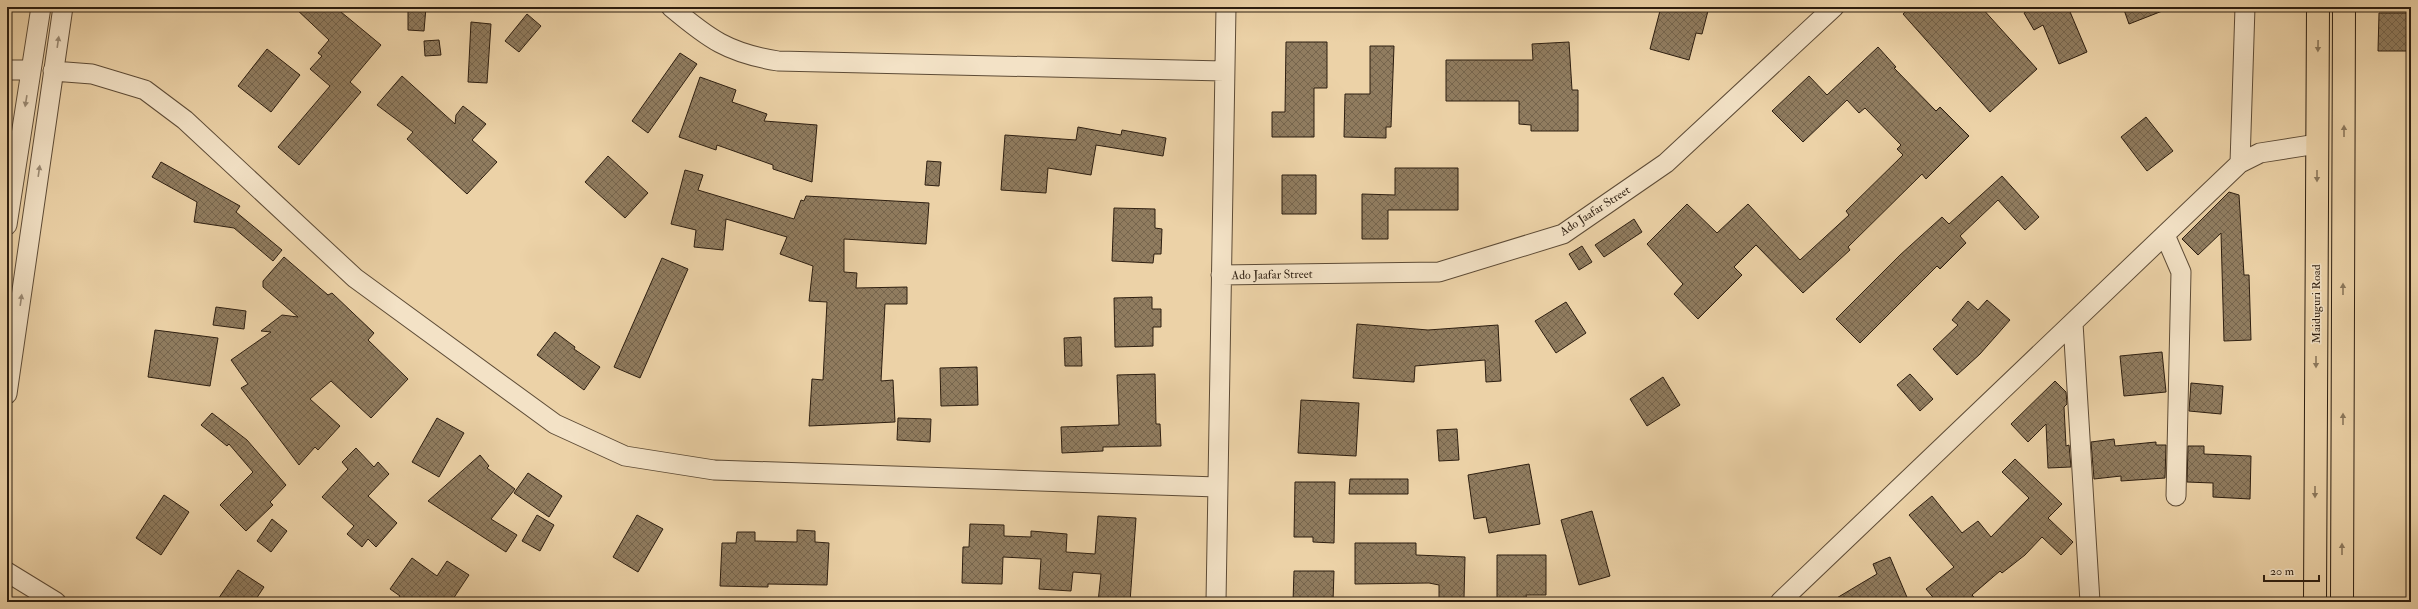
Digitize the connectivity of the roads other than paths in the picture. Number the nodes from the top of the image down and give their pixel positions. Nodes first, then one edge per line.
1 (41, 7) edge
2 (63, 7) edge
3 (671, 7) edge
4 (1226, 7) edge
5 (1834, 7) edge
6 (2245, 7) edge
7 (2318, 7) edge
8 (2344, 7) edge
9 (7, 70) edge
10 (31, 70) junction
11 (54, 71) junction
12 (1224, 71) junction
13 (2317, 144) junction
14 (2240, 163) junction
15 (7, 225) edge
16 (2165, 235) junction
17 (1221, 275) junction
18 (2073, 323) junction
19 (7, 394) edge
20 (1217, 487) junction
21 (2176, 496) dead end
22 (7, 572) edge
23 (56, 602) edge
24 (1216, 602) edge
25 (1780, 602) edge
26 (2090, 602) edge
27 (2314, 602) edge
28 (2342, 602) edge

1 - 10 street
11 -> 2 street
3 - 12 street
4 - 12 street
5 - 17 street, Ado Jaafar Street
6 - 14 street
7 -> 13 highway, Maiduguri Road
28 -> 8 highway
9 - 10 street
10 -> 15 street
19 -> 11 street
11 - 20 street
12 - 17 street
13 - 14 street
13 -> 27 highway, Maiduguri Road
14 - 16 street
16 - 18 street
16 - 21 street
17 - 20 street
18 - 25 street
18 - 26 street
20 - 24 street
22 - 23 street

